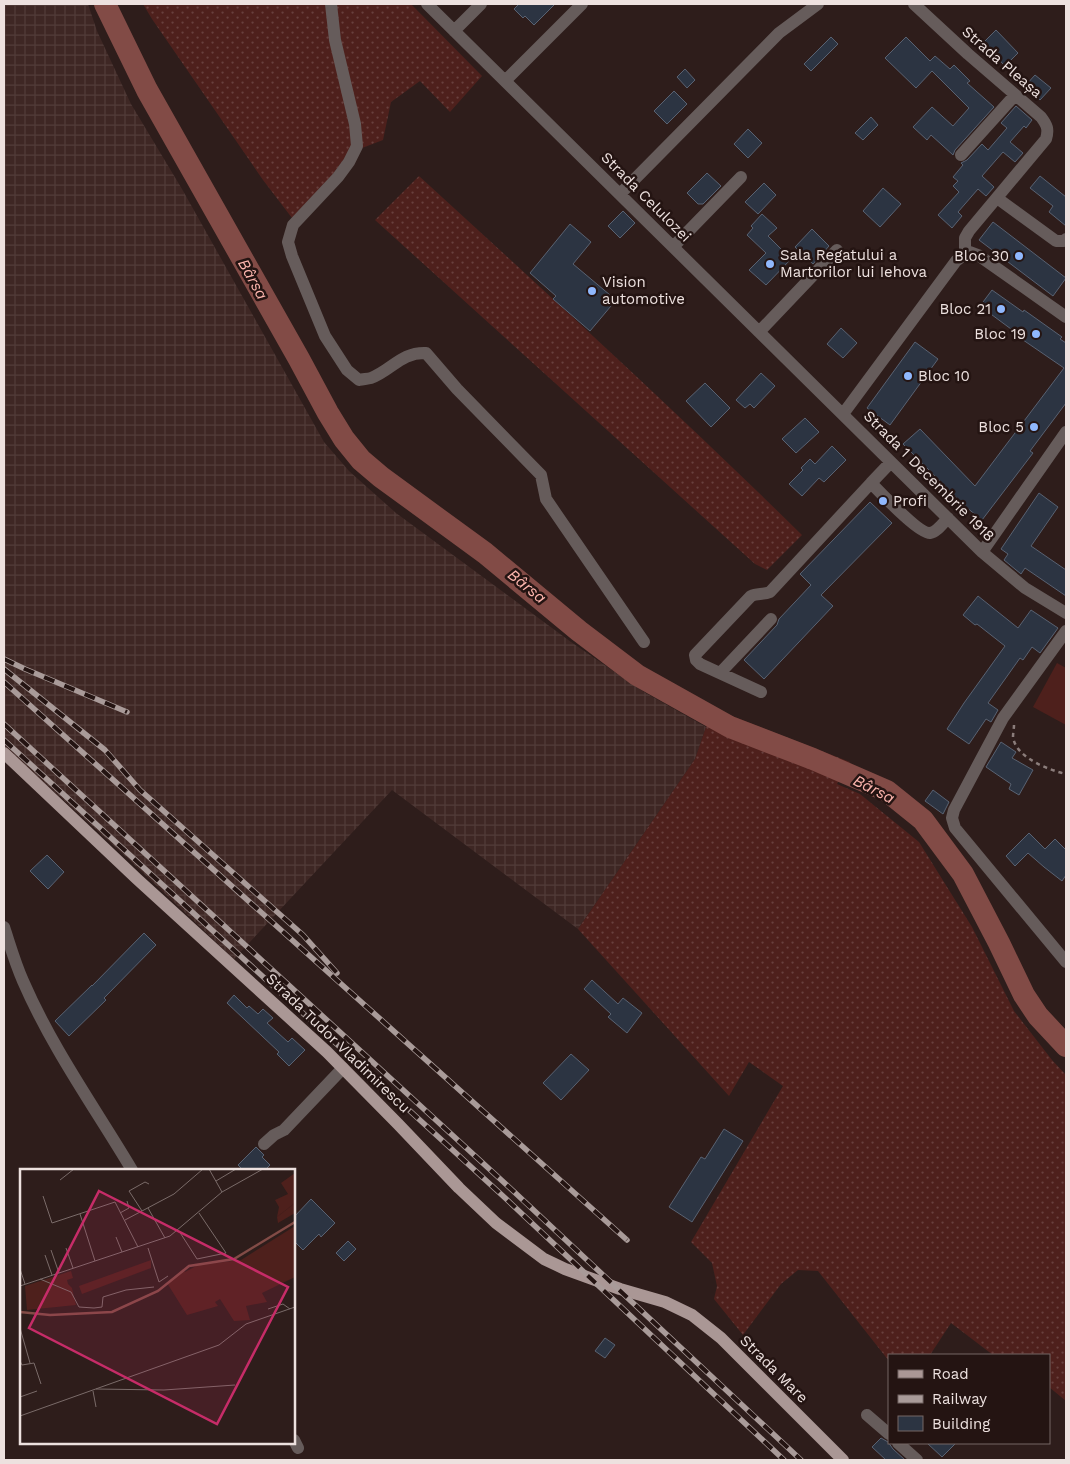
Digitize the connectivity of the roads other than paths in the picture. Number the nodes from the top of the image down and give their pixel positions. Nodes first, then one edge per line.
1 (331, 4) edge
2 (481, 4) edge
3 (582, 4) edge
4 (818, 4) edge
5 (914, 4) edge
6 (432, 5) edge
7 (454, 31) junction
8 (506, 81) junction
9 (1015, 94) junction
10 (960, 155) dead end
11 (741, 178) dead end
12 (620, 194) junction
13 (997, 198) junction
14 (1066, 239) edge
15 (673, 247) junction
16 (837, 250) dead end
17 (965, 254) junction
18 (1066, 317) edge
19 (760, 332) junction
20 (843, 414) junction
21 (1066, 432) edge
22 (891, 462) junction
23 (872, 483) junction
24 (948, 518) junction
25 (982, 552) junction
26 (1066, 613) edge
27 (771, 619) dead end
28 (1066, 632) edge
29 (644, 642) dead end
30 (720, 673) junction
31 (761, 692) dead end
32 (4, 753) edge
33 (4, 927) edge
34 (1066, 962) edge
35 (343, 1068) junction
36 (264, 1144) dead end
37 (131, 1169) edge
38 (678, 1307) joint
39 (867, 1414) dead end
40 (888, 1433) edge
41 (899, 1444) edge
42 (842, 1460) edge
43 (917, 1460) edge

1 - 29 street
2 - 7 street
3 - 8 street
4 - 12 street
5 - 9 street, Strada Pleașa
6 - 7 street, Strada Celulozei
7 - 8 street, Strada Celulozei
8 - 12 street, Strada Celulozei
9 - 10 street
9 - 13 street, Strada Pleașa
11 - 15 street
12 - 15 street, Strada Celulozei
13 - 14 street
13 - 17 street
15 - 19 street, Strada Celulozei
16 - 19 street
17 - 18 street
17 - 20 street, Strada 1 Decembrie 1918
19 - 20 street, Strada Celulozei
20 - 22 street, Strada 1 Decembrie 1918
21 - 25 street
22 - 23 street
22 - 24 street, Strada 1 Decembrie 1918
23 - 24 street
23 - 30 street
24 - 25 street, Strada 1 Decembrie 1918
25 - 26 street, Strada 1 Decembrie 1918
27 - 30 street
28 - 34 street
30 - 31 street
32 - 35 main road, Strada Tudor Vladimirescu
33 - 37 street
35 - 36 street
35 - 38 main road, Strada Tudor Vladimirescu
38 - 42 main road, Strada Mare
39 - 40 street
41 - 43 street

